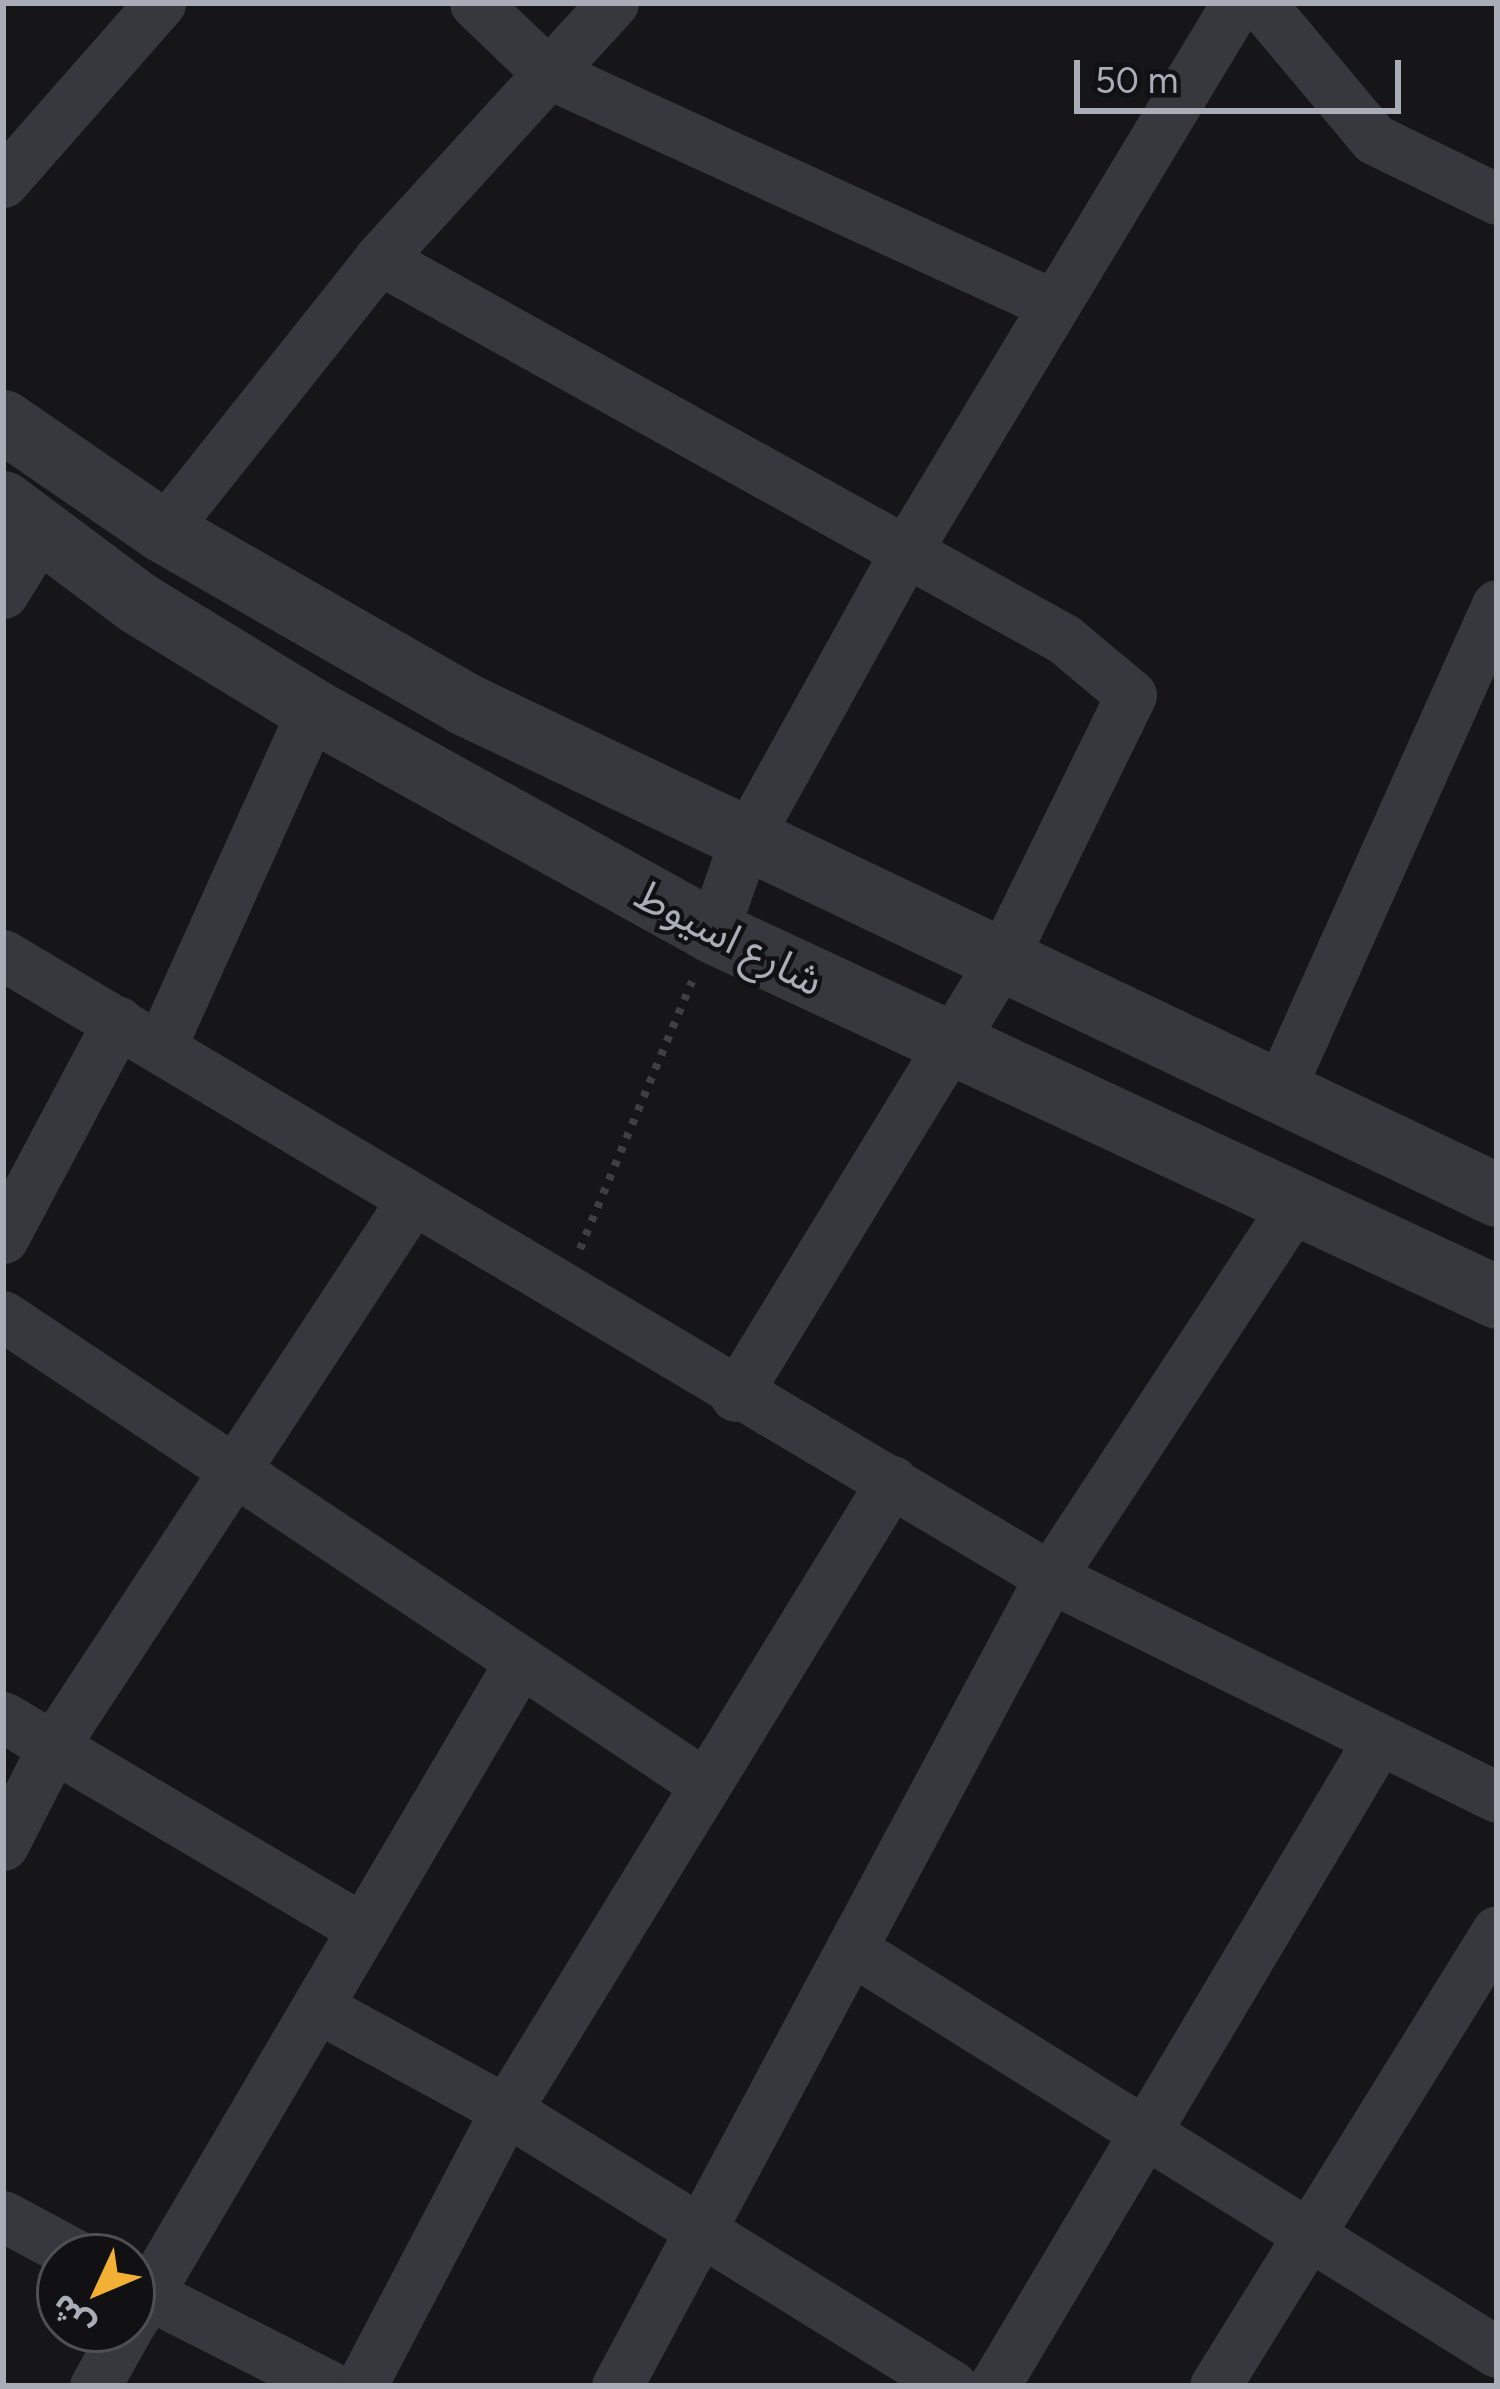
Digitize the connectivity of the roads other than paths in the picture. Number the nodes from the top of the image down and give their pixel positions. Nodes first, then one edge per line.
1 (160, 3) edge
2 (475, 3) edge
3 (614, 3) edge
4 (1237, 3) edge
5 (1260, 3) edge
6 (548, 73) junction
7 (3, 182) edge
8 (1492, 186) edge
9 (379, 259) junction
10 (1050, 303) junction
11 (3, 421) edge
12 (22, 516) edge
13 (163, 531) junction
14 (903, 556) junction
15 (3, 593) edge
16 (1497, 605) edge
17 (313, 710) junction
18 (742, 845) junction
19 (712, 932) junction
20 (3, 955) edge
21 (999, 964) junction
22 (140, 1034) junction
23 (951, 1047) junction
24 (1277, 1094) junction
25 (1497, 1195) edge
26 (1298, 1199) junction
27 (410, 1203) junction
28 (3, 1238) edge
29 (1497, 1297) edge
30 (3, 1316) edge
31 (735, 1396) junction
32 (233, 1468) junction
33 (892, 1481) junction
34 (1050, 1576) junction
35 (517, 1667) junction
36 (3, 1717) edge
37 (1379, 1739) junction
38 (54, 1744) junction
39 (703, 1783) junction
40 (1497, 1797) edge
41 (3, 1845) edge
42 (363, 1929) junction
43 (1497, 1930) edge
44 (851, 1948) junction
45 (317, 2007) junction
46 (506, 2110) junction
47 (1149, 2136) junction
48 (3, 2216) edge
49 (698, 2224) junction
50 (1308, 2226) junction
51 (36, 2234) edge
52 (156, 2272) edge
53 (156, 2316) edge
54 (1497, 2352) edge
55 (112, 2353) edge
56 (95, 2386) edge
57 (329, 2386) edge
58 (361, 2386) edge
59 (616, 2386) edge
60 (952, 2386) edge
61 (994, 2386) edge
62 (1215, 2386) edge

1 - 7 street
2 - 6 street
3 - 6 street
4 - 10 street
5 - 8 street
6 - 9 street
6 - 10 street
9 - 13 street
9 - 14 street
10 - 14 street
11 - 13 street
12 - 15 street
12 - 17 street, شارع اسيوط
13 - 18 street
14 - 18 street
14 - 21 street
16 - 24 street
17 - 19 street, شارع اسيوط
17 - 22 street
18 - 19 street
18 - 21 street
19 - 23 street, شارع اسيوط
20 - 22 street
21 - 23 street
21 - 24 street
22 - 27 street
22 - 28 street
23 - 26 street, شارع اسيوط
23 - 31 street
24 - 25 street
26 - 29 street, شارع اسيوط
26 - 34 street
27 - 31 street
27 - 32 street
30 - 32 street
31 - 33 street
32 - 35 street
32 - 38 street
33 - 34 street
33 - 39 street
34 - 37 street
34 - 44 street
35 - 39 street
35 - 42 street
36 - 38 street
37 - 40 street
37 - 47 street
38 - 41 street
38 - 42 street
39 - 46 street
42 - 45 street
43 - 50 street
44 - 47 street
44 - 49 street
45 - 46 street
45 - 52 street
46 - 49 street
46 - 58 street
47 - 50 street
47 - 61 street
48 - 51 street
49 - 59 street
49 - 60 street
50 - 54 street
50 - 62 street
53 - 57 street
55 - 56 street

